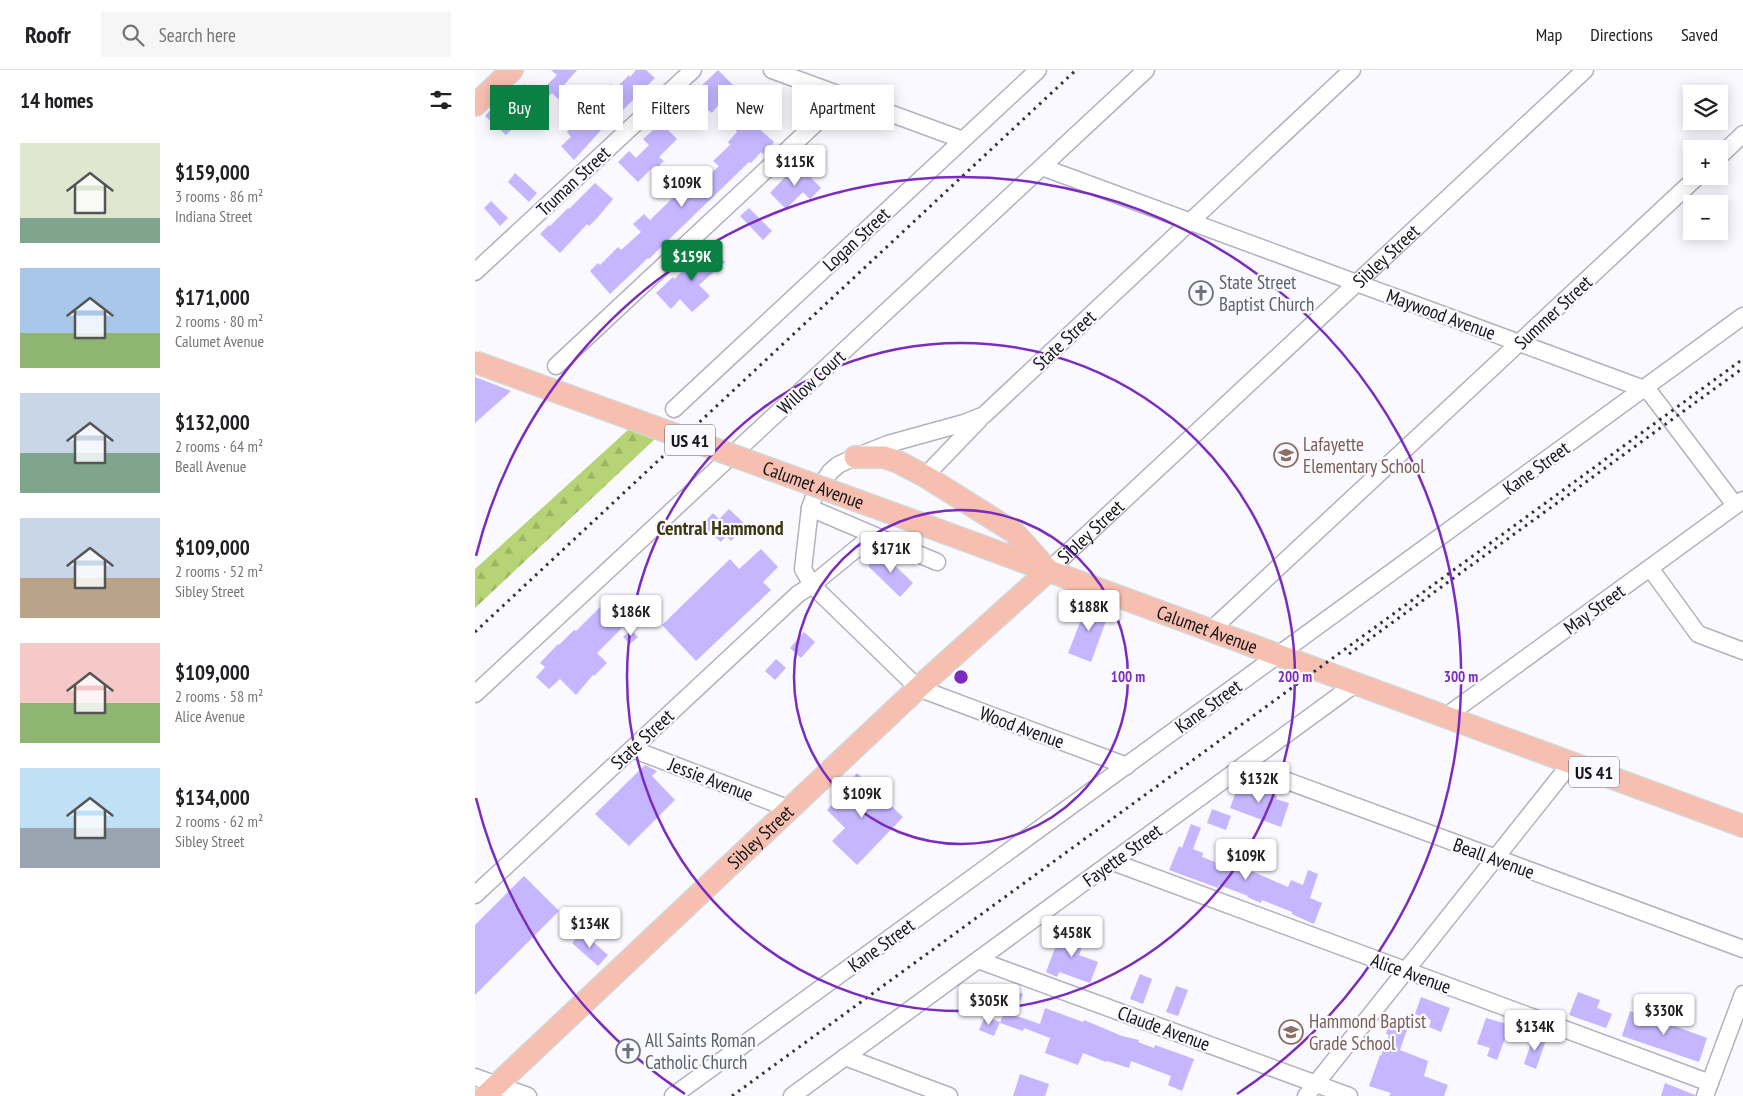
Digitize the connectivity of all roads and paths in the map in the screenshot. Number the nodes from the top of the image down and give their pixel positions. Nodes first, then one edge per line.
1 (512, 70) edge
2 (693, 70) edge
3 (772, 70) edge
4 (1038, 70) edge
5 (1146, 70) edge
6 (1353, 70) edge
7 (1585, 70) edge
8 (814, 85) edge
9 (475, 105) edge
10 (894, 114) edge
11 (808, 130) edge
12 (1743, 134) edge
13 (963, 140) junction
14 (1728, 148) edge
15 (1042, 167) junction
16 (1688, 185) edge
17 (1190, 222) junction
18 (475, 272) edge
19 (1357, 283) junction
20 (1743, 316) edge
21 (1519, 343) junction
22 (475, 362) edge
23 (556, 366) dead end
24 (1644, 389) junction
25 (674, 409) dead end
26 (984, 415) junction
27 (855, 457) junction
28 (925, 476) junction
29 (1739, 503) edge
30 (810, 508) junction
31 (873, 535) junction
32 (937, 562) dead end
33 (1650, 568) junction
34 (1048, 571) junction
35 (811, 585) junction
36 (1210, 630) junction
37 (1743, 651) edge
38 (1278, 656) junction
39 (1355, 684) junction
40 (918, 688) junction
41 (475, 694) edge
42 (1445, 717) junction
43 (631, 749) junction
44 (1571, 763) junction
45 (1127, 766) junction
46 (1244, 766) junction
47 (790, 809) junction
48 (1743, 826) edge
49 (1495, 858) junction
50 (1113, 862) junction
51 (475, 895) edge
52 (1743, 949) edge
53 (978, 960) junction
54 (1406, 971) junction
55 (1741, 1003) edge
56 (845, 1058) junction
57 (475, 1077) edge
58 (1707, 1089) edge
59 (491, 1090) edge
60 (1311, 1090) edge
61 (527, 1096) edge
62 (673, 1096) edge
63 (792, 1096) edge
64 (949, 1096) edge
65 (1349, 1096) edge

1 - 9 main road
2 - 18 street, Truman Street
3 - 8 street
4 - 13 street, Logan Street
5 - 15 street, Willow Court
6 - 17 street, State Street
7 - 19 street, Sibley Street
10 - 13 street
11 - 23 street
12 - 14 street
13 - 25 street, Logan Street
15 - 17 street, Maywood Avenue
15 - 41 street, Willow Court
16 - 21 street, Summer Street
17 - 19 street, Maywood Avenue
17 - 26 street, State Street
19 - 21 street, Maywood Avenue
19 - 34 street, Sibley Street
20 - 24 street, Kane Street
21 - 24 street, Maywood Avenue
21 - 36 street, Summer Street
22 - 34 main road, Calumet Avenue / US 41, bridge
24 - 29 street, Maywood Avenue
24 - 38 street, Kane Street
26 - 27 street, State Street
26 - 28 street
27 - 28 main road
27 - 30 street, State Street
28 - 34 main road
29 - 33 street, May Street
30 - 31 street, Calumet Avenue
30 - 35 street, State Street
31 - 32 street, Calumet Avenue
31 - 35 street, State Street
33 - 37 street
33 - 42 street, May Street
34 - 36 main road, Calumet Avenue / US 41
34 - 40 main road, Sibley Street
35 - 40 street
35 - 43 street, State Street
36 - 38 main road, Calumet Avenue / US 41
38 - 39 main road, Calumet Avenue / US 41
38 - 45 street, Kane Street
39 - 42 main road, Calumet Avenue / US 41
39 - 46 street, Fayette Street
40 - 45 street, Wood Avenue
40 - 47 main road, Sibley Street
42 - 44 main road, Calumet Avenue / US 41
43 - 47 street, Jessie Avenue
43 - 51 street, State Street
44 - 48 main road, Calumet Avenue / US 41
44 - 49 street
45 - 62 street, Kane Street
46 - 49 street, Beall Avenue
46 - 50 street, Fayette Street
47 - 59 main road, Sibley Street
49 - 52 street, Beall Avenue
49 - 54 street
50 - 53 street, Fayette Street
50 - 54 street, Alice Avenue
53 - 56 street, Fayette Street
53 - 60 street, Claude Avenue
54 - 58 street, Alice Avenue
54 - 60 street
55 - 58 street
56 - 63 street, Fayette Street
56 - 64 street
57 - 59 street
59 - 61 street
60 - 65 street, Claude Avenue

